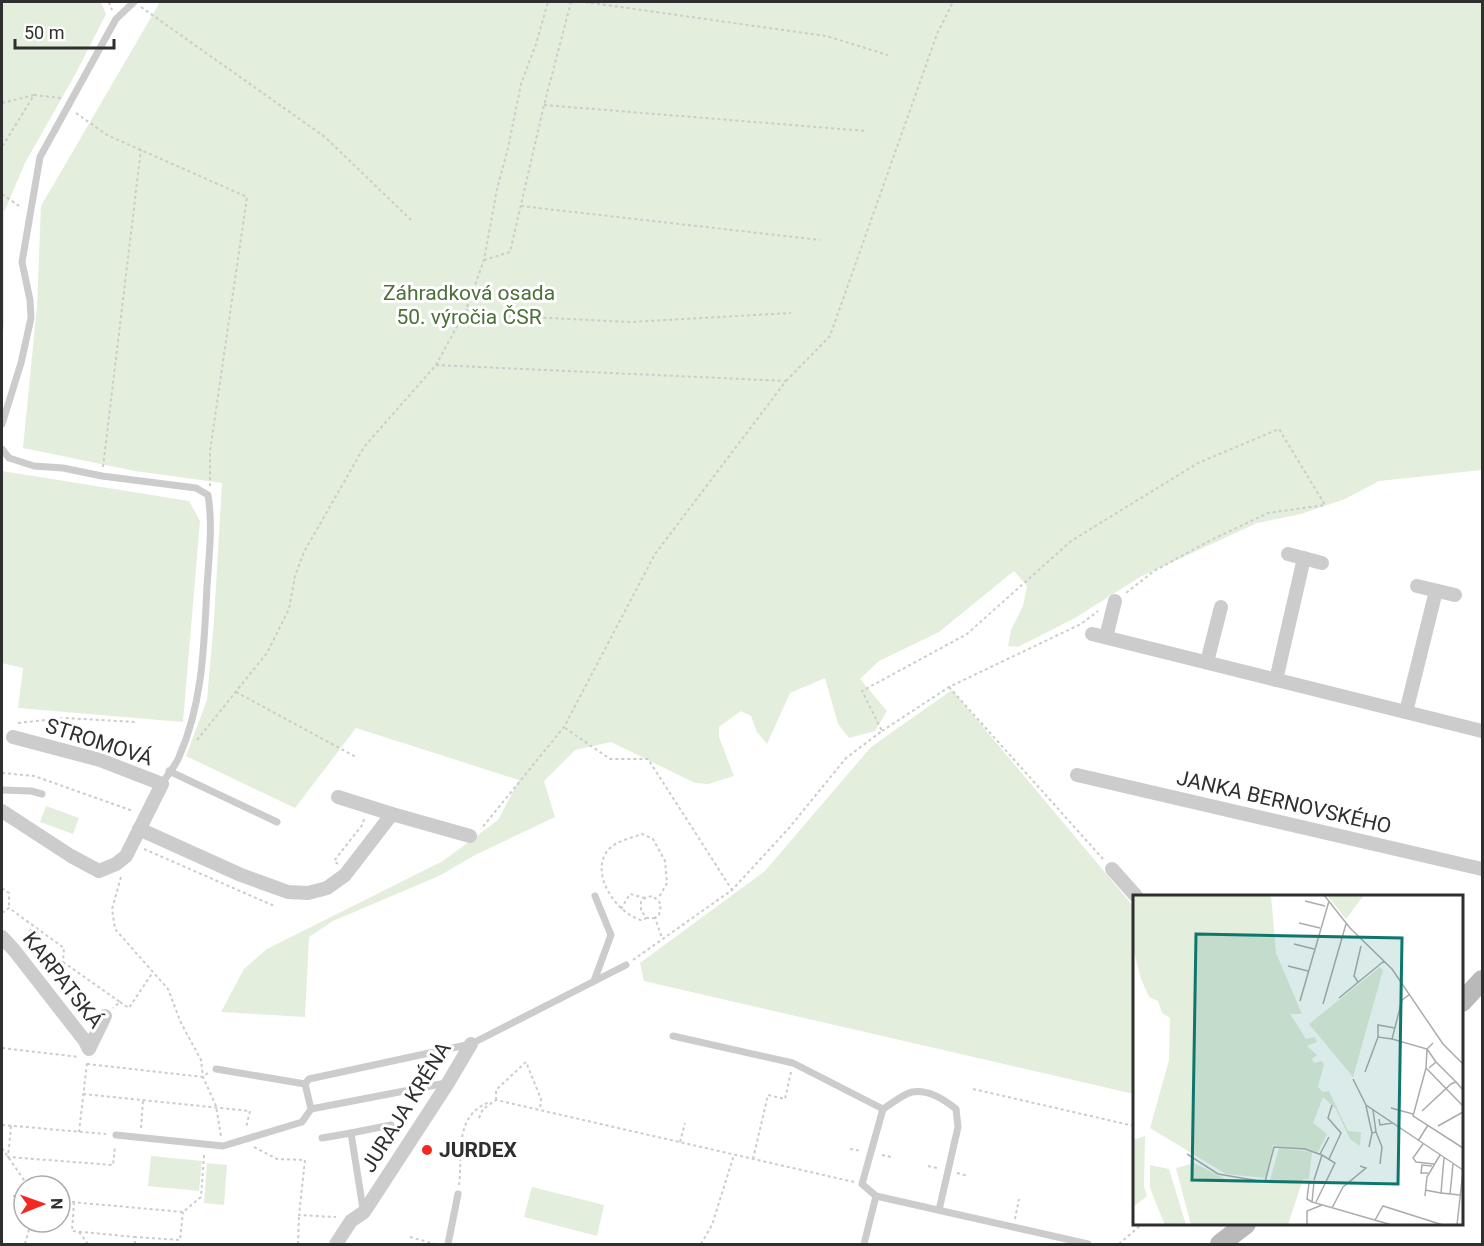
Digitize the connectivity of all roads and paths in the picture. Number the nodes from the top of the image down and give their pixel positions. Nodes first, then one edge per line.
1 (134, 2) edge
2 (548, 2) edge
3 (571, 2) edge
4 (585, 2) edge
5 (952, 2) edge
6 (141, 7) dead end
7 (888, 55) dead end
8 (34, 95) junction
9 (73, 99) junction
10 (2, 103) edge
11 (544, 105) junction
12 (78, 115) dead end
13 (866, 132) dead end
14 (2, 147) edge
15 (141, 148) junction
16 (2, 194) edge
17 (521, 206) junction
18 (20, 207) dead end
19 (411, 220) dead end
20 (820, 240) dead end
21 (484, 260) junction
22 (466, 310) junction
23 (791, 313) dead end
24 (436, 365) junction
25 (786, 381) junction
26 (2, 424) edge
27 (2, 449) edge
28 (103, 466) dead end
29 (211, 482) dead end
30 (1288, 554) dead end
31 (1304, 558) junction
32 (1322, 563) dead end
33 (1417, 586) dead end
34 (1436, 591) junction
35 (1455, 595) dead end
36 (1115, 602) junction
37 (1221, 607) dead end
38 (1207, 662) junction
39 (1276, 680) junction
40 (949, 687) junction
41 (236, 692) junction
42 (1406, 712) junction
43 (136, 722) dead end
44 (564, 727) junction
45 (12, 731) joint
46 (882, 731) junction
47 (1482, 731) edge
48 (356, 757) dead end
49 (178, 759) junction
50 (169, 771) junction
51 (2, 773) edge
52 (1077, 775) dead end
53 (162, 784) junction
54 (2, 790) edge
55 (42, 794) dead end
56 (338, 798) dead end
57 (369, 807) junction
58 (2, 811) edge
59 (392, 814) junction
60 (142, 822) junction
61 (277, 822) dead end
62 (470, 836) joint
63 (334, 861) dead end
64 (117, 864) junction
65 (1112, 869) joint
66 (1482, 869) edge
67 (2, 888) edge
68 (732, 890) junction
69 (1134, 895) edge
70 (595, 896) dead end
71 (645, 898) junction
72 (658, 899) junction
73 (9, 908) junction
74 (621, 909) junction
75 (2, 914) edge
76 (646, 918) junction
77 (654, 918) junction
78 (34, 926) junction
79 (2, 937) edge
80 (662, 938) junction
81 (19, 946) dead end
82 (63, 962) junction
83 (626, 965) joint
84 (154, 971) junction
85 (44, 977) dead end
86 (1482, 980) edge
87 (594, 981) junction
88 (1463, 1000) edge
89 (120, 1002) junction
90 (105, 1016) joint
91 (673, 1036) dead end
92 (471, 1044) junction
93 (2, 1048) edge
94 (793, 1063) junction
95 (87, 1064) junction
96 (216, 1068) joint
97 (203, 1077) junction
98 (448, 1083) junction
99 (305, 1084) junction
100 (973, 1089) dead end
101 (83, 1094) junction
102 (143, 1100) junction
103 (496, 1100) junction
104 (216, 1106) junction
105 (311, 1109) junction
106 (883, 1109) junction
107 (540, 1110) junction
108 (479, 1118) dead end
109 (685, 1123) dead end
110 (2, 1125) edge
111 (391, 1125) dead end
112 (11, 1126) junction
113 (1133, 1126) edge
114 (79, 1132) junction
115 (351, 1133) junction
116 (116, 1135) junction
117 (140, 1137) junction
118 (322, 1138) dead end
119 (243, 1139) junction
120 (680, 1142) junction
121 (205, 1144) junction
122 (223, 1146) junction
123 (2, 1150) edge
124 (734, 1155) junction
125 (8, 1157) junction
126 (753, 1159) junction
127 (20, 1174) edge
128 (862, 1184) junction
129 (458, 1194) joint
130 (876, 1196) junction
131 (1019, 1199) dead end
132 (74, 1202) joint
133 (939, 1210) junction
134 (183, 1212) junction
135 (364, 1212) junction
136 (300, 1215) junction
137 (340, 1217) dead end
138 (1141, 1225) edge
139 (1245, 1225) edge
140 (1014, 1227) junction
141 (78, 1232) junction
142 (135, 1237) junction
143 (410, 1237) dead end
144 (180, 1242) edge
145 (88, 1245) edge
146 (135, 1245) edge
147 (298, 1245) edge
148 (336, 1245) edge
149 (435, 1245) edge
150 (448, 1245) edge
151 (701, 1245) edge
152 (864, 1245) edge
153 (1088, 1245) edge
154 (1119, 1245) edge
155 (1220, 1245) edge

1 - 9 lane
2 - 21 path
3 - 11 path
4 - 7 path
5 - 25 path
6 - 19 path
8 - 9 path
8 - 10 path
8 - 14 path
9 - 26 lane
11 - 13 path
11 - 17 path
12 - 15 path
15 - 28 path
15 - 29 path
16 - 18 path
17 - 20 path
17 - 21 path
21 - 22 path
22 - 23 path
22 - 24 path
24 - 25 path
24 - 41 path
25 - 44 path
27 - 49 lane
30 - 31 street
31 - 32 street
31 - 39 street
33 - 34 street
34 - 35 street
34 - 42 street
36 - 38 street
36 - 40 path
36 - 46 path
37 - 38 street
38 - 39 street
39 - 42 street
40 - 46 path
40 - 65 path
41 - 48 path
41 - 49 path
42 - 47 street
43 - 45 path
44 - 62 path
44 - 68 path
45 - 53 street, STROMOVÁ
46 - 68 path
49 - 50 lane
50 - 53 lane
50 - 61 lane
51 - 60 path
52 - 66 street, JANKA BERNOVSKÉHO
53 - 60 street, STROMOVÁ
54 - 55 lane
56 - 57 street
57 - 59 street
57 - 63 path
58 - 64 street
59 - 60 street
59 - 62 street
60 - 64 street, STROMOVÁ
64 - 84 path
65 - 69 street
67 - 73 path
68 - 80 path
70 - 87 lane
71 - 72 path
71 - 74 path
71 - 76 path
72 - 74 path
72 - 77 path
73 - 75 path
73 - 78 path
74 - 76 path
76 - 77 path
77 - 80 path
78 - 81 path
78 - 82 path
79 - 90 street, KARPATSKÁ
80 - 83 path
82 - 85 path
82 - 89 path
83 - 87 lane, JURAJA KRÉNA
84 - 89 path
84 - 97 path
86 - 88 street
87 - 92 lane, JURAJA KRÉNA
89 - 90 path
91 - 94 lane
92 - 98 street, JURAJA KRÉNA
92 - 99 lane
93 - 95 path
94 - 106 lane
94 - 126 path
95 - 97 path
95 - 101 path
96 - 97 path
96 - 99 lane
97 - 104 path
98 - 105 lane
98 - 135 street, JURAJA KRÉNA
99 - 105 lane
100 - 113 path
101 - 102 path
101 - 114 path
102 - 104 path
102 - 117 path
103 - 107 path
103 - 107 path
103 - 108 path
103 - 129 path
104 - 119 path
104 - 122 path
105 - 119 lane
106 - 128 lane
106 - 133 lane
107 - 120 path
109 - 120 path
110 - 112 path
111 - 115 lane
112 - 114 path
112 - 125 path
114 - 116 path
115 - 118 lane
115 - 135 lane
116 - 117 lane
116 - 125 path
117 - 121 lane
119 - 122 lane
119 - 136 path
120 - 124 path
121 - 122 lane
121 - 134 path
123 - 125 path
124 - 126 path
124 - 151 path
125 - 127 path
126 - 128 path
128 - 130 lane
129 - 150 lane
130 - 133 lane
130 - 152 lane
131 - 140 path
132 - 134 path
132 - 141 path
133 - 140 lane
134 - 144 path
135 - 148 street, JURAJA KRÉNA
136 - 137 path
136 - 147 path
138 - 154 path
139 - 155 street
140 - 153 lane
141 - 142 path
141 - 145 path
142 - 144 path
142 - 146 path
143 - 149 path

